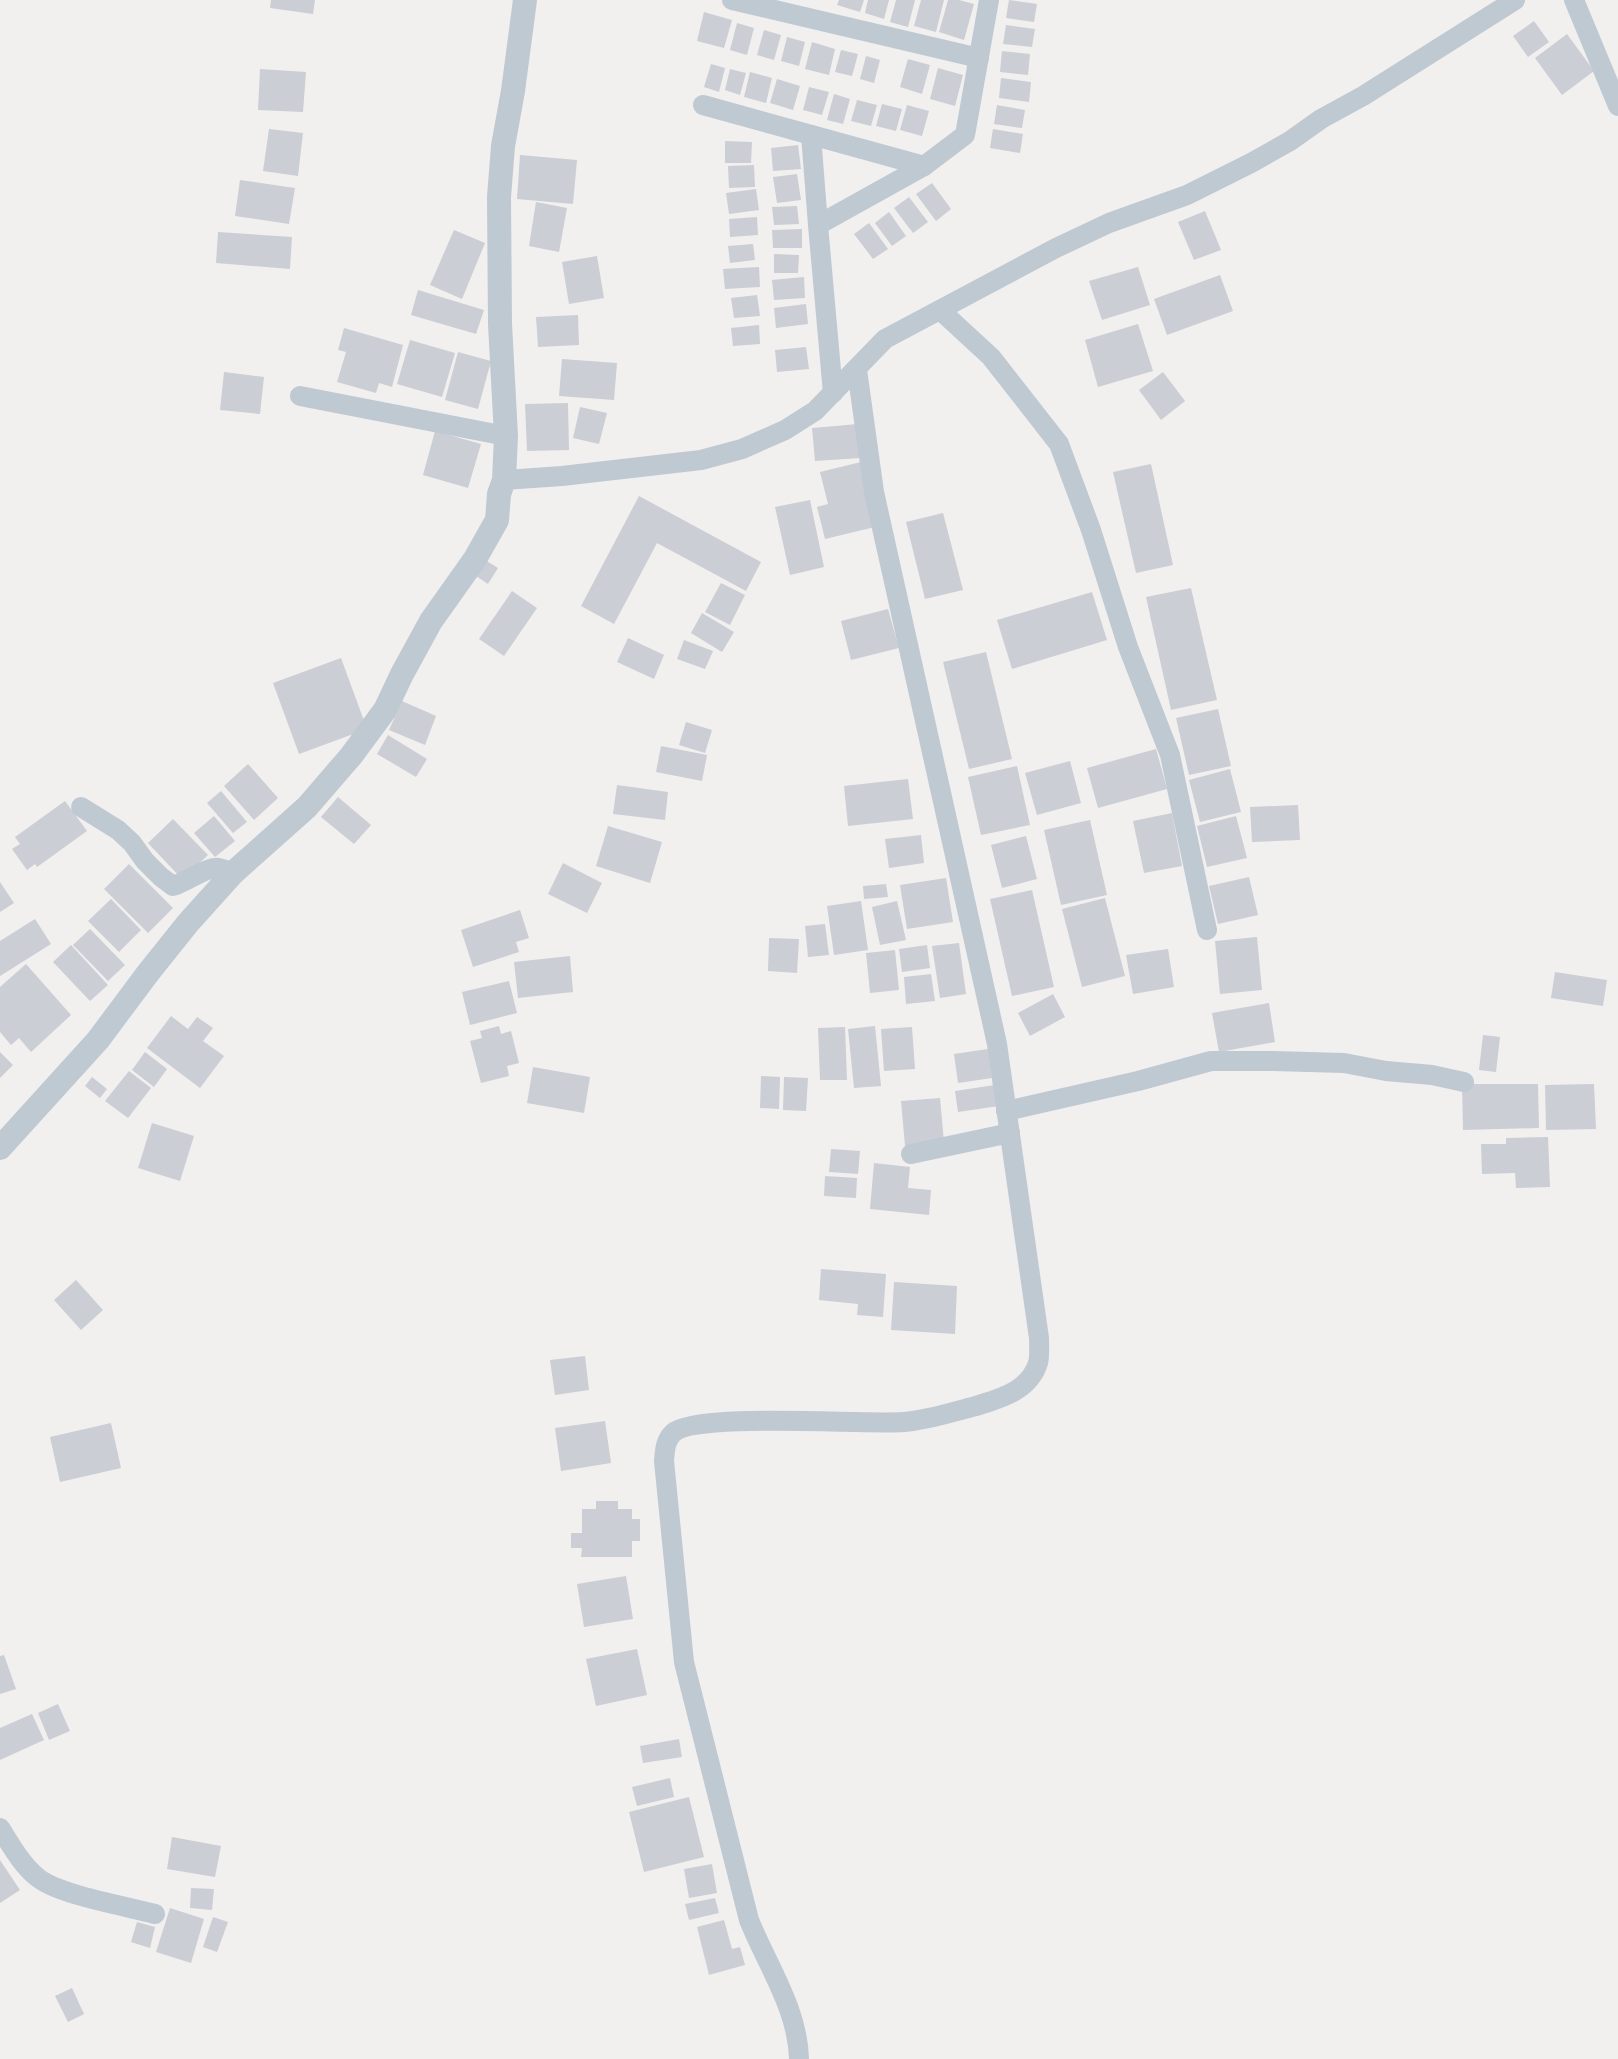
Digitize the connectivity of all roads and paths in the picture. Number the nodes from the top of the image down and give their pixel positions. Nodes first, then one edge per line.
1 (525, 0) edge
2 (732, 0) edge
3 (989, 0) edge
4 (1515, 0) edge
5 (1574, 0) edge
6 (979, 58) junction
7 (703, 105) dead end
8 (1618, 106) edge
9 (811, 135) junction
10 (924, 166) junction
11 (818, 225) junction
12 (940, 310) junction
13 (857, 370) junction
14 (833, 393) junction
15 (300, 396) dead end
16 (506, 436) junction
17 (504, 480) junction
18 (81, 807) dead end
19 (233, 873) junction
20 (1207, 930) dead end
21 (1464, 1082) dead end
22 (1006, 1111) junction
23 (1010, 1133) junction
24 (0, 1148) edge
25 (911, 1154) dead end
26 (0, 1828) edge
27 (155, 1914) dead end
28 (799, 2059) edge

1 - 16 street
2 - 6 street
3 - 6 street
4 - 12 street
5 - 8 street
6 - 10 street
7 - 9 street
9 - 10 street
9 - 11 street
10 - 11 street
11 - 14 street
12 - 13 street
12 - 20 street
13 - 14 street
13 - 22 street
14 - 17 street
15 - 16 street
16 - 17 street
17 - 19 street
18 - 19 street
19 - 24 street
21 - 22 street
22 - 23 street
23 - 25 street
23 - 28 street
26 - 27 street

